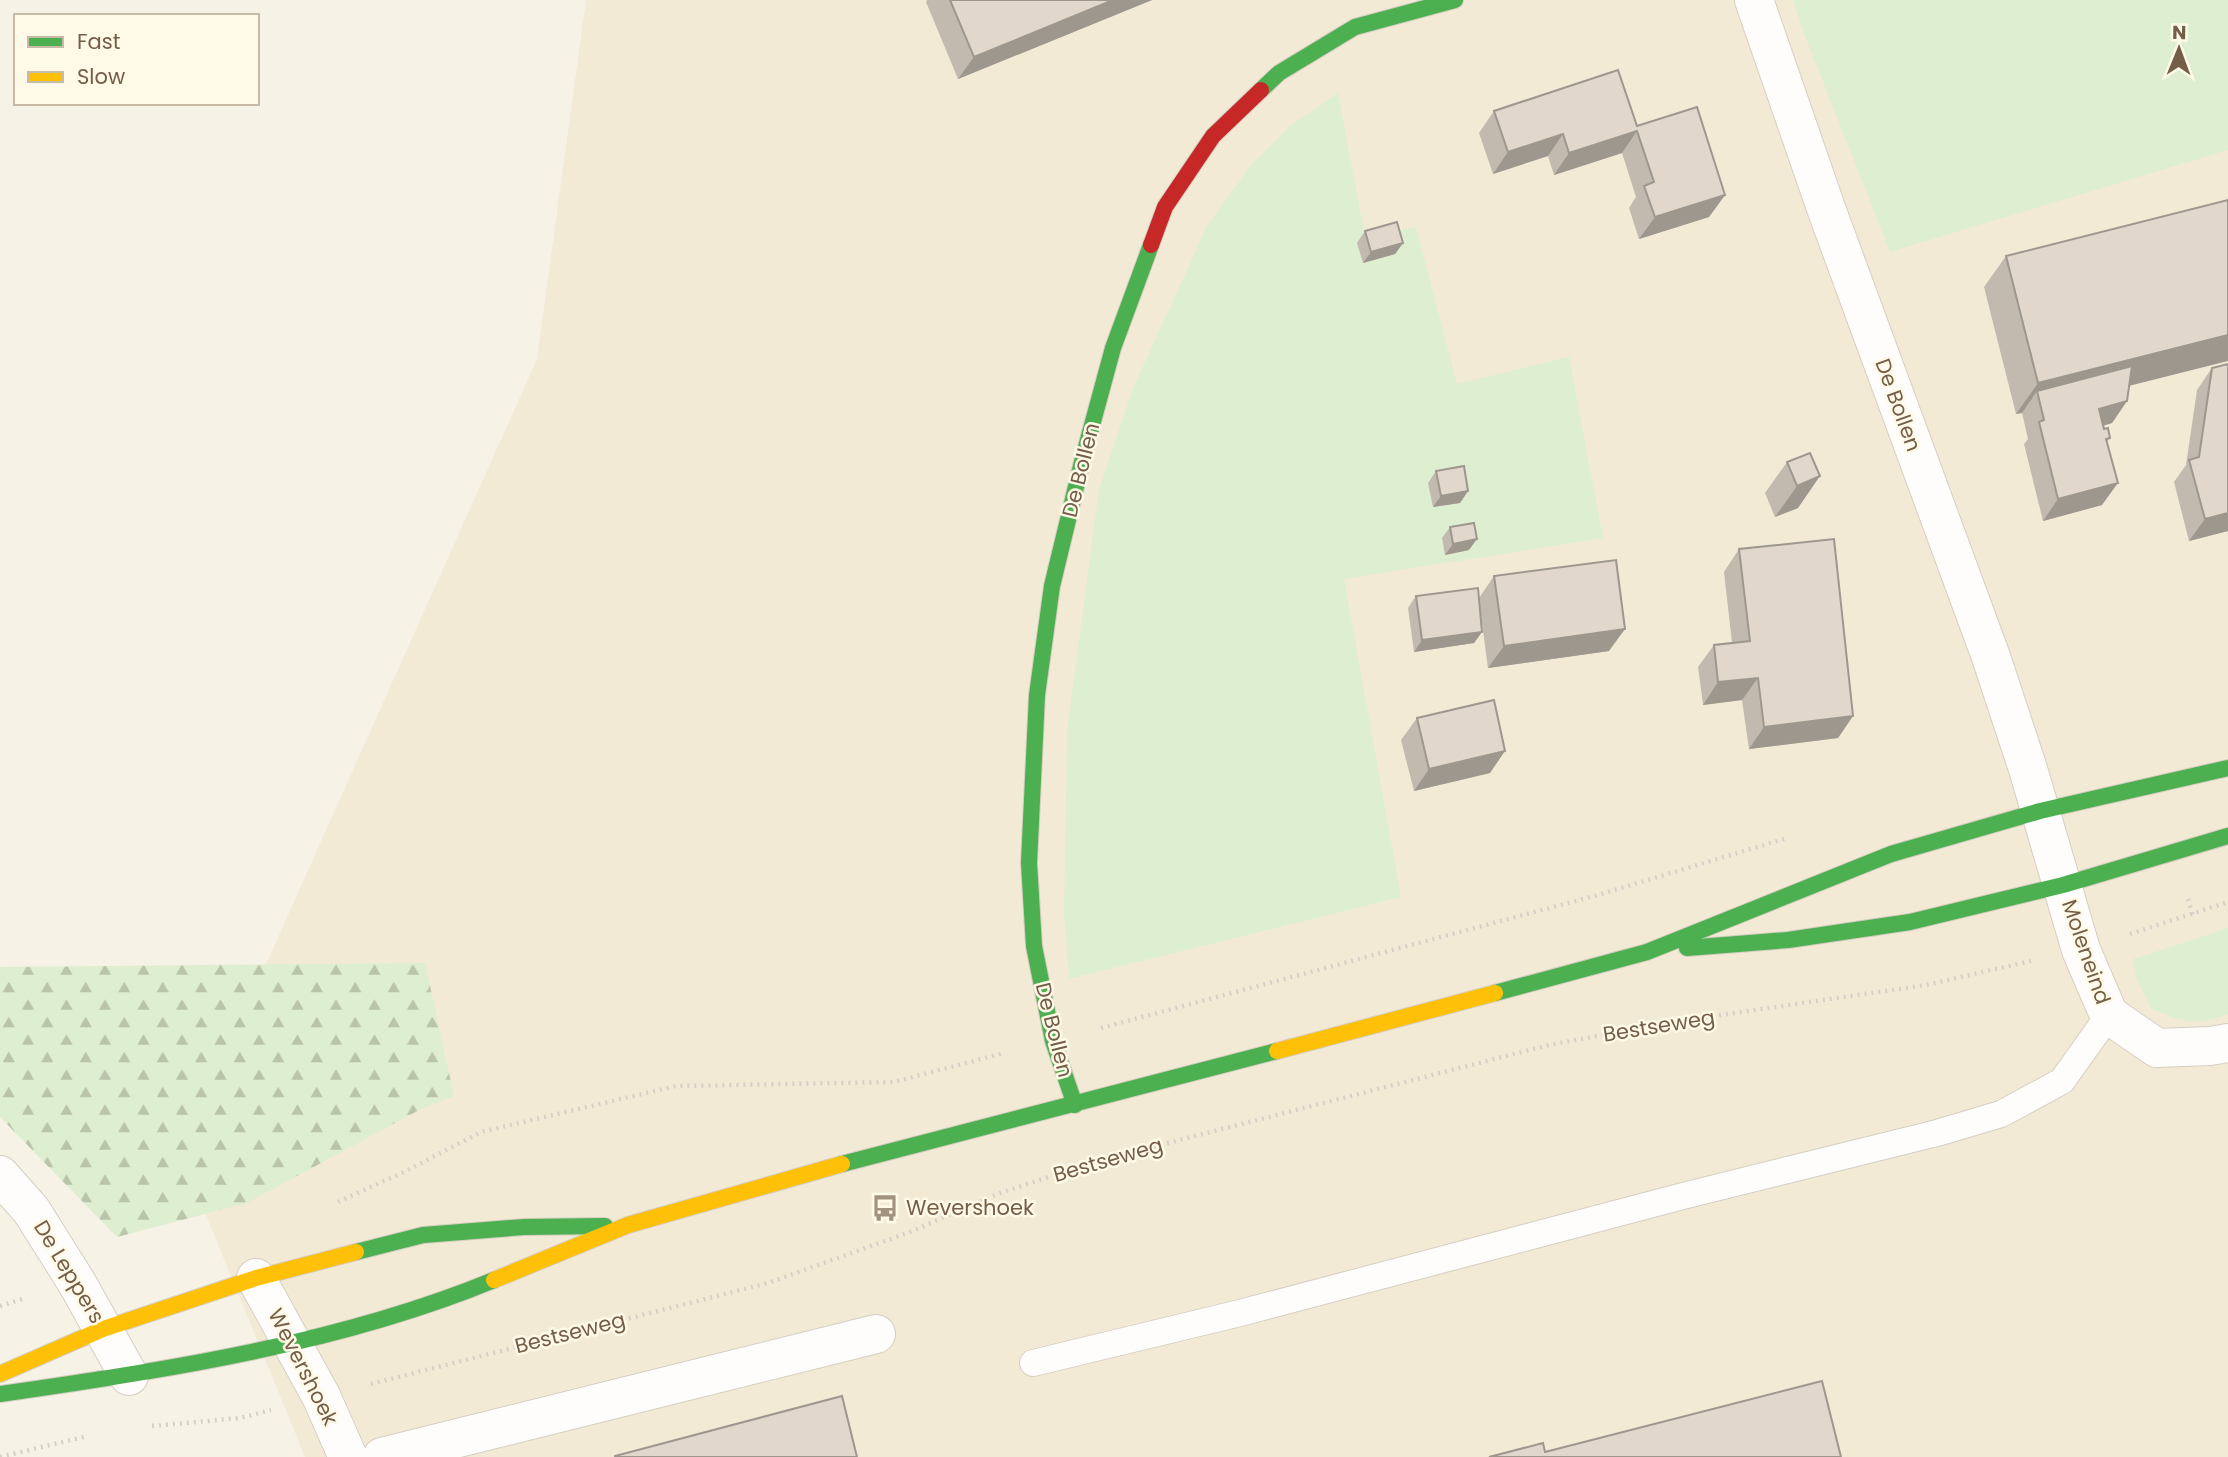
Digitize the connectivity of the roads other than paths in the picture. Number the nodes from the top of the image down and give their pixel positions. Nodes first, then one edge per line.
1 (1455, 0) edge
2 (1754, 0) edge
3 (2228, 768) edge
4 (2040, 811) junction
5 (2228, 836) edge
6 (2063, 885) junction
7 (1647, 952) junction
8 (2109, 1015) junction
9 (2228, 1042) edge
10 (1075, 1105) junction
11 (0, 1175) edge
12 (628, 1225) junction
13 (256, 1278) junction
14 (103, 1329) junction
15 (876, 1334) dead end
16 (292, 1342) junction
17 (1033, 1363) dead end
18 (0, 1374) edge
19 (129, 1376) junction
20 (0, 1394) edge
21 (348, 1457) edge
22 (382, 1457) edge

1 - 10 main road, De Bollen
2 - 4 street, De Bollen
3 - 4 main road
4 - 6 street, De Bollen
4 - 7 main road
5 - 6 main road
6 - 7 main road
6 - 8 street, Moleneind
7 - 10 main road
8 - 9 street, Moleneind
8 - 17 lane
10 - 12 main road
11 - 14 street, De Leppers
12 - 13 main road
12 - 16 main road
13 - 14 main road
13 - 16 street, Wevershoek
14 - 18 main road
14 - 19 street, De Leppers
15 - 22 street
16 - 19 main road
16 - 21 street, Wevershoek
19 - 20 main road

